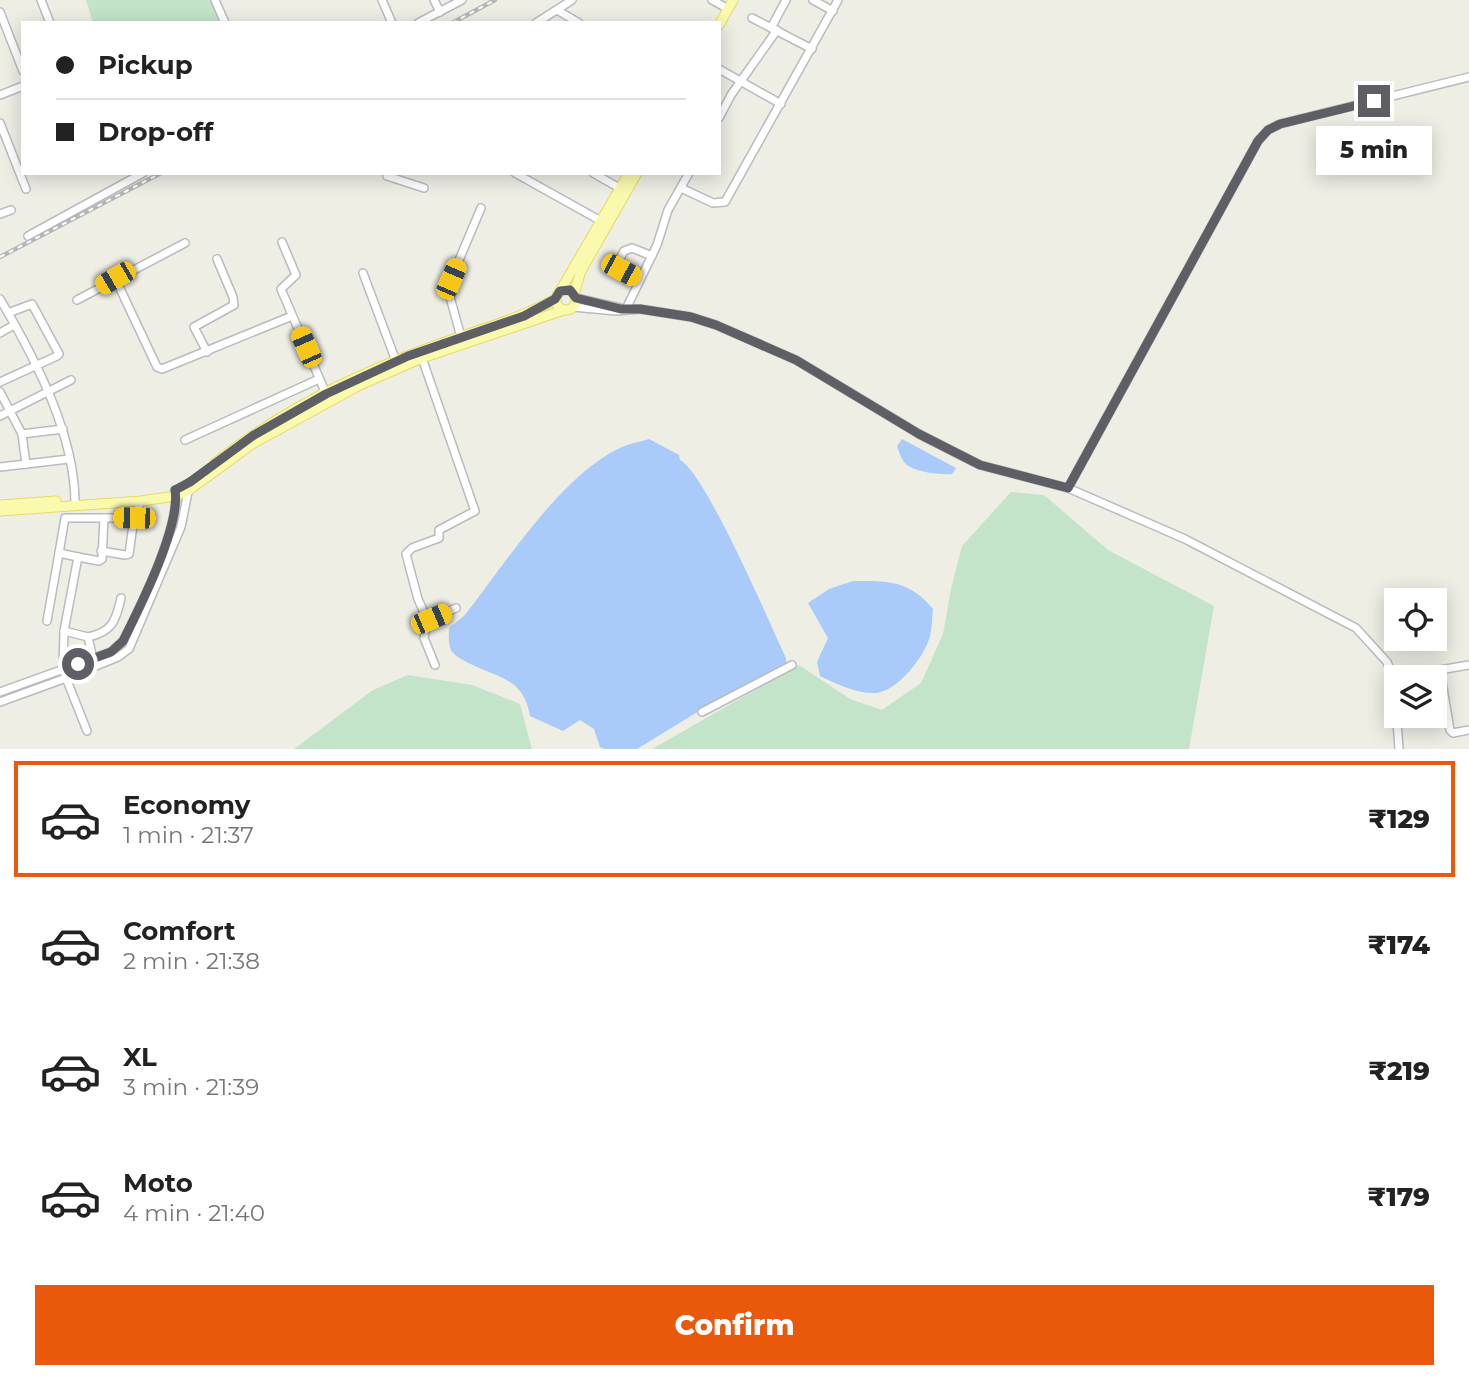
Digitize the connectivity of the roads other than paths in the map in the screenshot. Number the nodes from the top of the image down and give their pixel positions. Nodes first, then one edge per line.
1 (41, 0) edge
2 (215, 0) edge
3 (382, 0) edge
4 (434, 0) edge
5 (462, 0) edge
6 (572, 0) edge
7 (712, 0) edge
8 (733, 0) edge
9 (786, 0) edge
10 (813, 0) edge
11 (838, 0) edge
12 (725, 3) edge
13 (557, 10) junction
14 (833, 11) junction
15 (0, 12) edge
16 (440, 12) junction
17 (752, 18) dead end
18 (49, 21) edge
19 (224, 21) edge
20 (391, 21) edge
21 (422, 21) edge
22 (539, 21) edge
23 (576, 21) edge
24 (715, 21) edge
25 (721, 21) edge
26 (774, 29) junction
27 (812, 49) junction
28 (21, 67) edge
29 (721, 70) edge
30 (1469, 77) edge
31 (741, 82) junction
32 (21, 87) edge
33 (0, 94) edge
34 (781, 104) junction
35 (721, 115) edge
36 (0, 123) edge
37 (139, 175) edge
38 (388, 175) edge
39 (519, 175) edge
40 (597, 175) edge
41 (628, 175) edge
42 (636, 175) edge
43 (688, 175) edge
44 (26, 188) dead end
45 (424, 188) dead end
46 (681, 188) junction
47 (624, 190) junction
48 (481, 208) dead end
49 (11, 209) dead end
50 (0, 214) edge
51 (601, 221) junction
52 (28, 236) dead end
53 (282, 242) dead end
54 (185, 243) dead end
55 (652, 256) junction
56 (217, 259) dead end
57 (363, 273) dead end
58 (115, 278) junction
59 (639, 280) junction
60 (557, 295) junction
61 (0, 299) edge
62 (77, 300) dead end
63 (572, 302) junction
64 (623, 309) junction
65 (8, 313) junction
66 (292, 316) junction
67 (14, 325) junction
68 (0, 333) edge
69 (461, 337) junction
70 (206, 352) junction
71 (422, 358) junction
72 (396, 361) junction
73 (35, 366) junction
74 (319, 379) junction
75 (71, 380) dead end
76 (0, 382) edge
77 (47, 392) junction
78 (0, 393) edge
79 (326, 394) junction
80 (10, 411) junction
81 (0, 416) edge
82 (63, 429) junction
83 (22, 434) junction
84 (186, 440) dead end
85 (69, 459) junction
86 (26, 464) junction
87 (0, 467) edge
88 (189, 486) junction
89 (1068, 488) junction
90 (176, 493) junction
91 (141, 501) junction
92 (75, 503) junction
93 (0, 505) edge
94 (0, 511) edge
95 (104, 518) junction
96 (134, 518) junction
97 (101, 551) junction
98 (59, 553) junction
99 (78, 557) junction
100 (121, 598) dead end
101 (456, 608) dead end
102 (117, 615) junction
103 (428, 618) junction
104 (134, 620) junction
105 (47, 621) dead end
106 (64, 631) junction
107 (88, 637) junction
108 (93, 659) junction
109 (435, 665) dead end
110 (792, 665) dead end
111 (1389, 665) edge
112 (1469, 665) edge
113 (63, 669) junction
114 (1447, 669) edge
115 (66, 678) junction
116 (0, 692) edge
117 (0, 702) edge
118 (702, 712) dead end
119 (1447, 712) edge
120 (1398, 728) edge
121 (1469, 730) edge
122 (87, 731) dead end
123 (1399, 749) edge

1 - 18 street
2 - 19 street
3 - 20 street
4 - 16 street
5 - 16 street
6 - 13 street
7 - 12 street
8 - 25 main road
9 - 26 street
10 - 14 street
11 - 14 street
12 - 24 main road
13 - 22 street
13 - 23 street
14 - 27 street
15 - 28 street
16 - 21 street
17 - 26 street
26 - 27 street
26 - 31 street
27 - 34 street
29 - 31 street
30 - 89 street
31 - 34 street
31 - 35 street
32 - 33 street
34 - 46 street
36 - 44 street
37 - 52 street
38 - 45 street
39 - 51 street
40 - 47 street
41 - 47 main road
42 - 47 main road
43 - 46 street
46 - 55 street
47 - 51 main road
47 - 63 main road
48 - 69 street
49 - 50 street
51 - 60 main road
53 - 66 street
54 - 58 street
55 - 59 street
55 - 59 street
56 - 70 street
57 - 72 street
58 - 62 street
58 - 70 street
59 - 64 street
60 - 63 main road
60 - 63 main road
60 - 69 main road
61 - 65 street
63 - 64 street
63 - 71 main road
64 - 89 street
65 - 67 street
65 - 73 street
66 - 70 street
66 - 74 street
67 - 68 street
67 - 73 street
69 - 72 main road
71 - 88 main road
71 - 103 street
72 - 79 main road
73 - 76 street
73 - 77 street
74 - 79 street
74 - 84 street
75 - 77 street
77 - 80 street
77 - 82 street
78 - 80 street
79 - 88 main road
80 - 81 street
80 - 83 street
82 - 83 street
82 - 85 street
83 - 86 street
85 - 86 street
85 - 92 street
86 - 87 street
88 - 90 main road
88 - 115 street
89 - 111 street
90 - 91 main road
90 - 92 main road
90 - 104 street
91 - 92 main road
91 - 96 street
92 - 93 main road
92 - 94 main road
95 - 96 street
95 - 97 street
95 - 98 street
96 - 97 street
97 - 99 street
98 - 99 street
98 - 105 street
99 - 106 street
100 - 102 street
101 - 103 street
102 - 104 street
102 - 107 street
103 - 109 street
104 - 108 street
106 - 107 street
106 - 113 street
107 - 108 street
108 - 113 street
110 - 118 street
112 - 114 street
113 - 116 street
115 - 117 street
115 - 122 street
119 - 121 street
120 - 123 street

